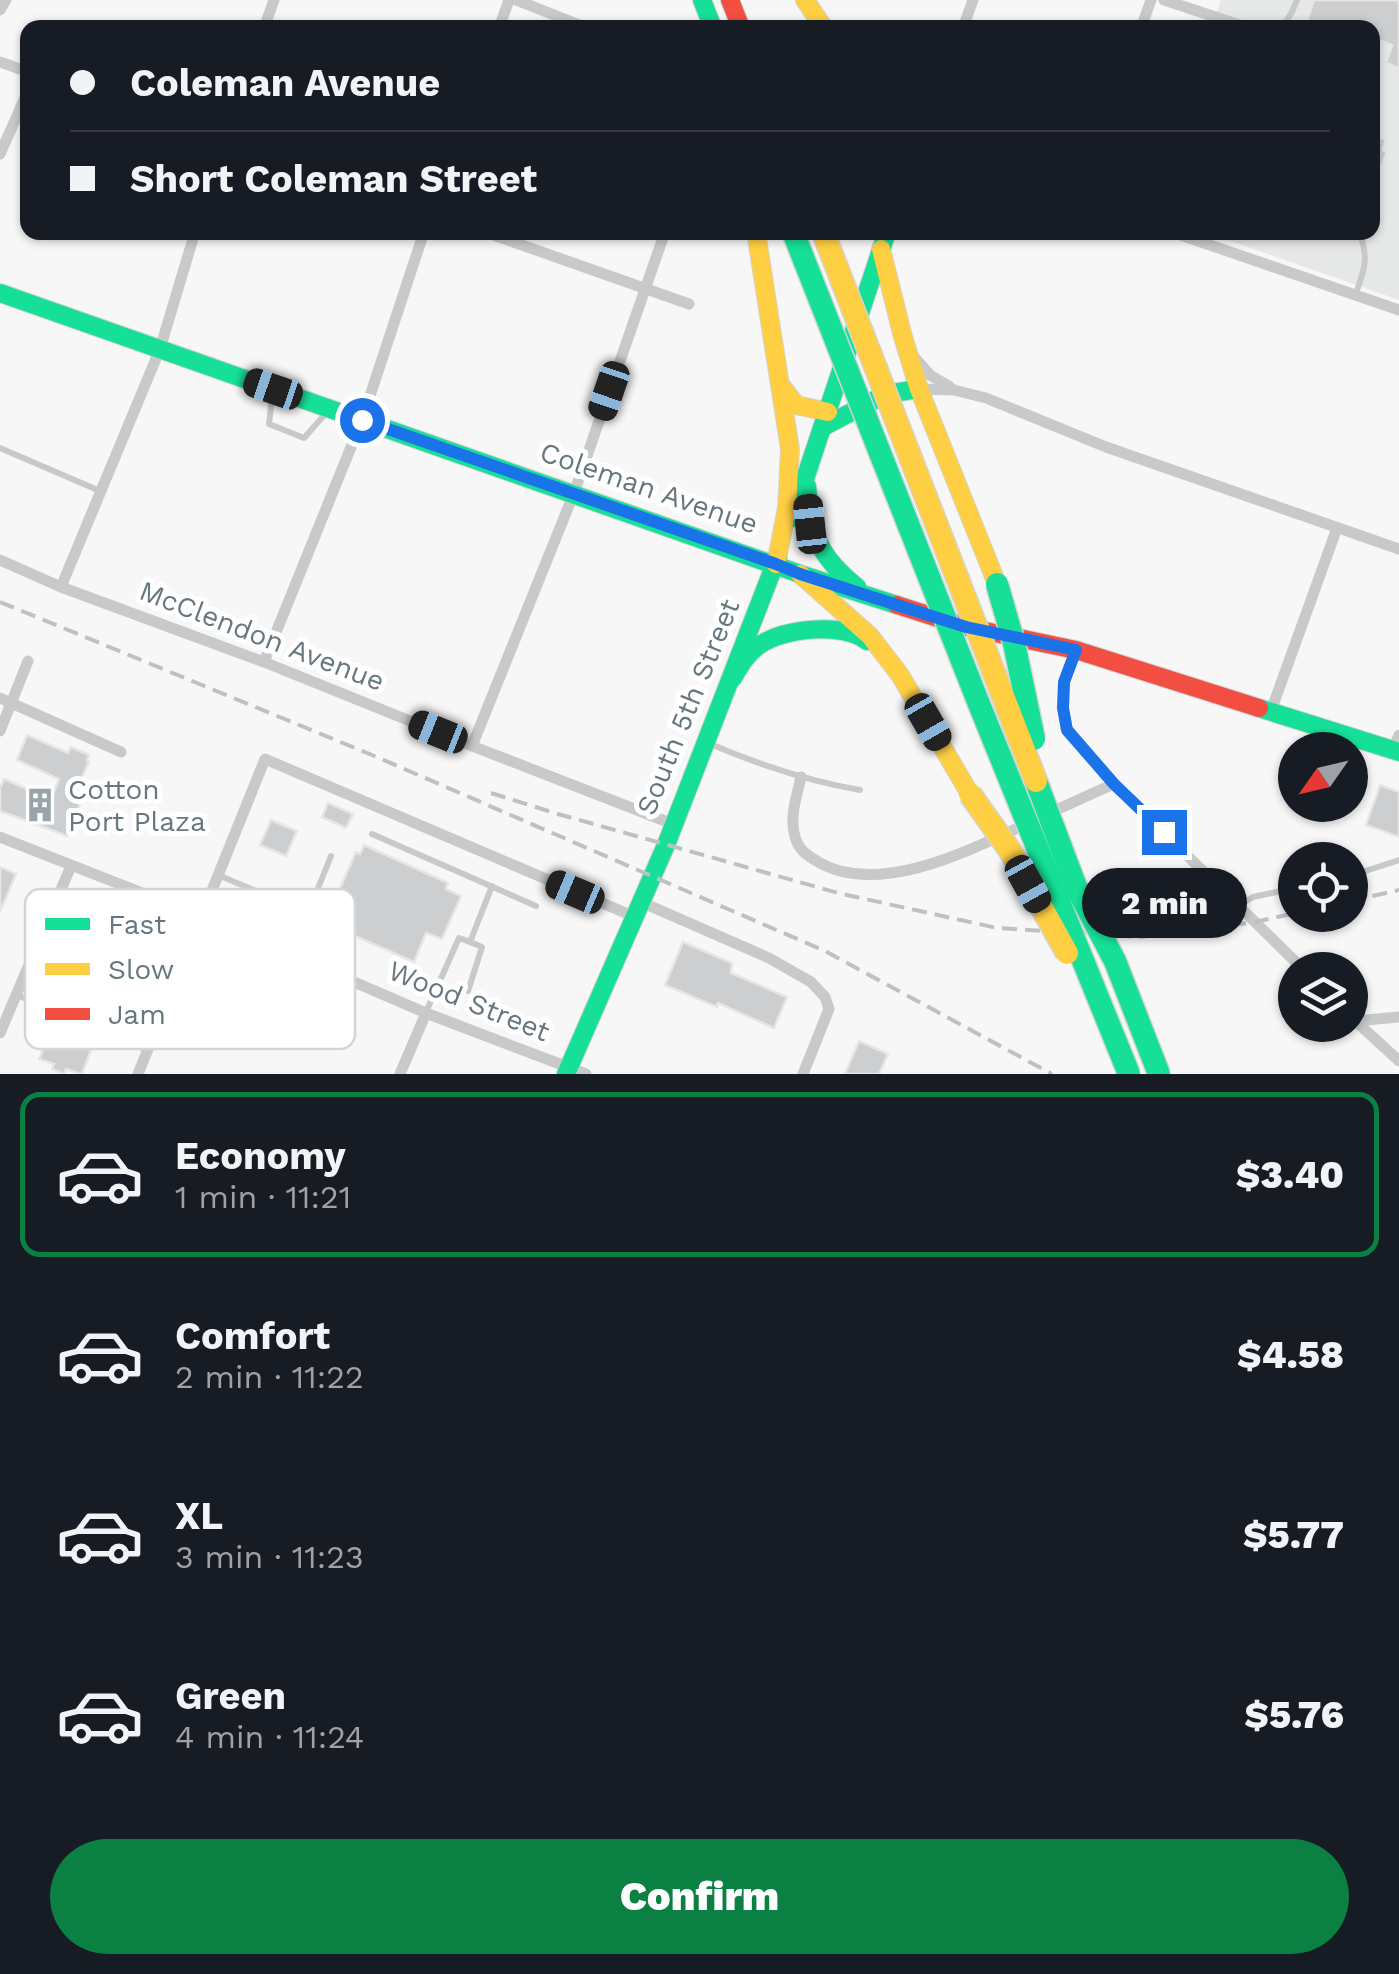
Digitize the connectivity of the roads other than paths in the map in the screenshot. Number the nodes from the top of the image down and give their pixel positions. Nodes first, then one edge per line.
1 (6, 0) edge
2 (512, 0) edge
3 (1164, 0) edge
4 (0, 10) edge
5 (566, 20) edge
6 (1224, 20) edge
7 (20, 109) edge
8 (0, 154) edge
9 (193, 240) edge
10 (421, 240) edge
11 (508, 240) edge
12 (662, 240) edge
13 (757, 240) edge
14 (796, 240) edge
15 (825, 240) edge
16 (1199, 240) edge
17 (1362, 240) edge
18 (884, 241) edge
19 (644, 288) junction
20 (0, 293) edge
21 (1355, 296) junction
22 (689, 304) dead end
23 (1399, 310) edge
24 (160, 349) junction
25 (907, 349) junction
26 (781, 384) junction
27 (273, 389) junction
28 (919, 389) junction
29 (954, 390) junction
30 (330, 409) junction
31 (362, 420) junction
32 (826, 420) junction
33 (0, 448) edge
34 (806, 478) junction
35 (101, 492) junction
36 (574, 493) junction
37 (1337, 528) junction
38 (1399, 549) edge
39 (0, 560) edge
40 (776, 564) junction
41 (800, 574) junction
42 (61, 586) junction
43 (870, 596) junction
44 (1076, 650) junction
45 (28, 661) dead end
46 (264, 662) junction
47 (900, 675) junction
48 (733, 678) junction
49 (6, 701) edge
50 (1271, 711) junction
51 (0, 731) edge
52 (706, 743) junction
53 (472, 746) junction
54 (1397, 746) edge
55 (122, 752) dead end
56 (801, 776) junction
57 (1114, 784) junction
58 (860, 790) dead end
59 (674, 824) junction
60 (372, 834) dead end
61 (0, 836) edge
62 (331, 856) dead end
63 (1399, 860) edge
64 (70, 866) junction
65 (1368, 870) edge
66 (218, 875) junction
67 (492, 886) junction
68 (1076, 887) junction
69 (60, 889) edge
70 (130, 889) edge
71 (212, 889) edge
72 (250, 889) edge
73 (318, 889) edge
74 (1278, 892) edge
75 (1239, 905) junction
76 (536, 906) dead end
77 (638, 910) junction
78 (470, 942) junction
79 (1286, 952) edge
80 (25, 974) edge
81 (355, 982) edge
82 (468, 990) dead end
83 (16, 995) junction
84 (25, 999) edge
85 (426, 1013) junction
86 (1399, 1017) edge
87 (1368, 1018) edge
88 (0, 1033) edge
89 (1368, 1033) edge
90 (1116, 1042) junction
91 (147, 1050) edge
92 (1399, 1061) edge
93 (574, 1072) edge
94 (138, 1074) edge
95 (400, 1074) edge
96 (804, 1074) edge
97 (1129, 1074) edge
98 (1159, 1074) edge

1 - 4 street
2 - 5 street
3 - 6 street
7 - 8 street
9 - 24 street
10 - 31 street
11 - 19 street
12 - 19 street
13 - 26 main road
14 - 90 main road, bridge
15 - 68 main road, bridge
16 - 21 street
17 - 21 lane
18 - 25 main road
18 - 32 main road, South 5th Street
19 - 22 street
19 - 36 street
20 - 24 main road, Coleman Avenue
21 - 23 street
24 - 27 main road, Coleman Avenue
24 - 35 street
25 - 28 main road
25 - 29 street
26 - 32 main road
26 - 40 main road
27 - 30 main road, Coleman Avenue
27 - 30 lane
28 - 29 street
28 - 32 main road
28 - 68 main road, bridge
29 - 37 street
30 - 31 main road, Coleman Avenue
31 - 36 main road, Coleman Avenue
31 - 46 street
32 - 34 main road, South 5th Street
33 - 35 lane
34 - 40 main road, South 5th Street
34 - 43 main road
35 - 42 street
36 - 40 main road, Coleman Avenue
36 - 53 street
37 - 38 street
37 - 50 street
39 - 42 street, McClendon Avenue
40 - 41 main road, Coleman Avenue
40 - 48 main road, South 5th Street
41 - 43 main road, Coleman Avenue
41 - 47 main road
42 - 46 street, McClendon Avenue
43 - 44 main road, Coleman Avenue
44 - 50 main road, Coleman Avenue
44 - 57 street
45 - 49 street
46 - 53 street, McClendon Avenue
47 - 48 main road
47 - 90 main road, bridge
48 - 52 main road, South 5th Street
49 - 51 street
49 - 55 street
50 - 54 main road, Coleman Avenue
52 - 56 lane
52 - 59 main road, South 5th Street
53 - 59 street, McClendon Avenue
56 - 57 street
56 - 58 lane
57 - 75 street
59 - 77 main road, South 5th Street
60 - 67 lane
61 - 64 street, Wood Street
62 - 73 lane
63 - 65 lane
64 - 69 street
64 - 70 street, Wood Street
66 - 71 street
66 - 72 lane
66 - 77 street
67 - 76 lane
67 - 78 lane
68 - 98 main road, bridge
74 - 75 lane
75 - 79 street
77 - 93 main road, South 5th Street
77 - 96 street
78 - 82 lane
78 - 85 lane
80 - 83 street
81 - 85 street, Wood Street
83 - 84 lane
83 - 88 street
85 - 93 street, Wood Street
85 - 95 street
86 - 87 street
89 - 92 street
90 - 97 main road, bridge
91 - 94 street

